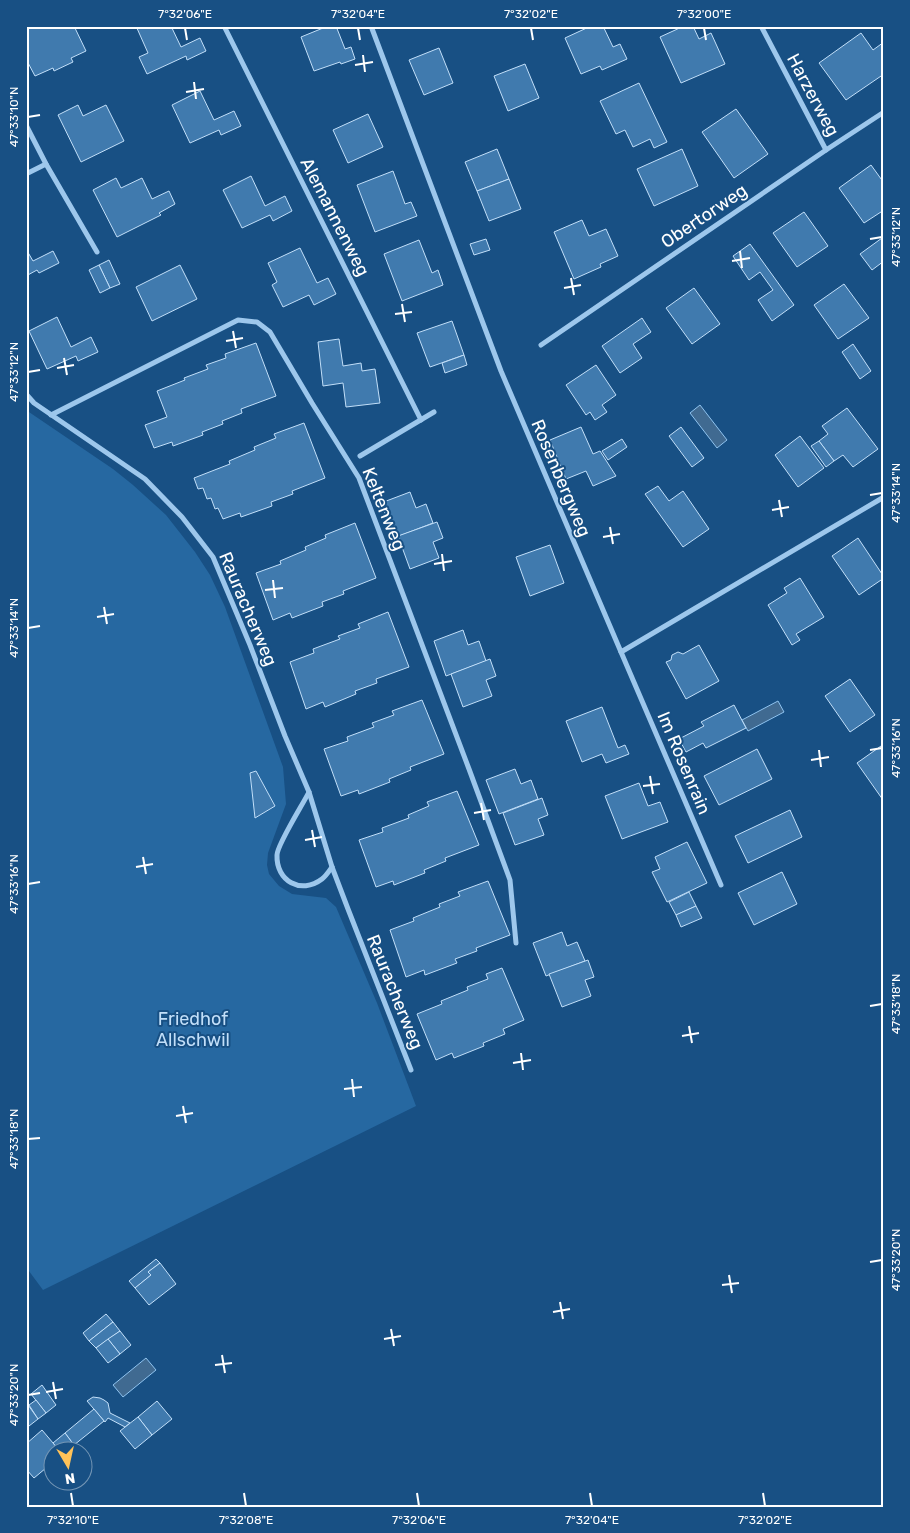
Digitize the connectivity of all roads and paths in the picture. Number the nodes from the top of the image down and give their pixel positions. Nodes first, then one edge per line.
1 (224, 26) edge
2 (371, 26) edge
3 (761, 26) edge
4 (884, 112) edge
5 (26, 125) edge
6 (826, 150) junction
7 (46, 164) junction
8 (26, 174) edge
9 (97, 252) dead end
10 (541, 345) dead end
11 (26, 394) edge
12 (434, 412) dead end
13 (51, 415) junction
14 (421, 420) junction
15 (360, 456) dead end
16 (884, 496) edge
17 (621, 652) junction
18 (309, 792) junction
19 (332, 867) junction
20 (721, 885) dead end
21 (516, 943) dead end
22 (411, 1070) dead end

1 - 14 street, Alemannenweg
2 - 17 street, Rosenbergweg
3 - 6 street, Harzerweg
4 - 6 street, Obertorweg
5 - 7 street
6 - 10 street, Obertorweg
7 - 8 street
7 - 9 street
11 - 13 street, Rauracherweg
12 - 14 street
13 - 18 street, Rauracherweg
13 - 21 street, Keltenweg
14 - 15 street
16 - 17 street
17 - 20 street, Im Rosenrain
18 - 19 street, Rauracherweg
18 - 19 street
19 - 22 street, Rauracherweg

